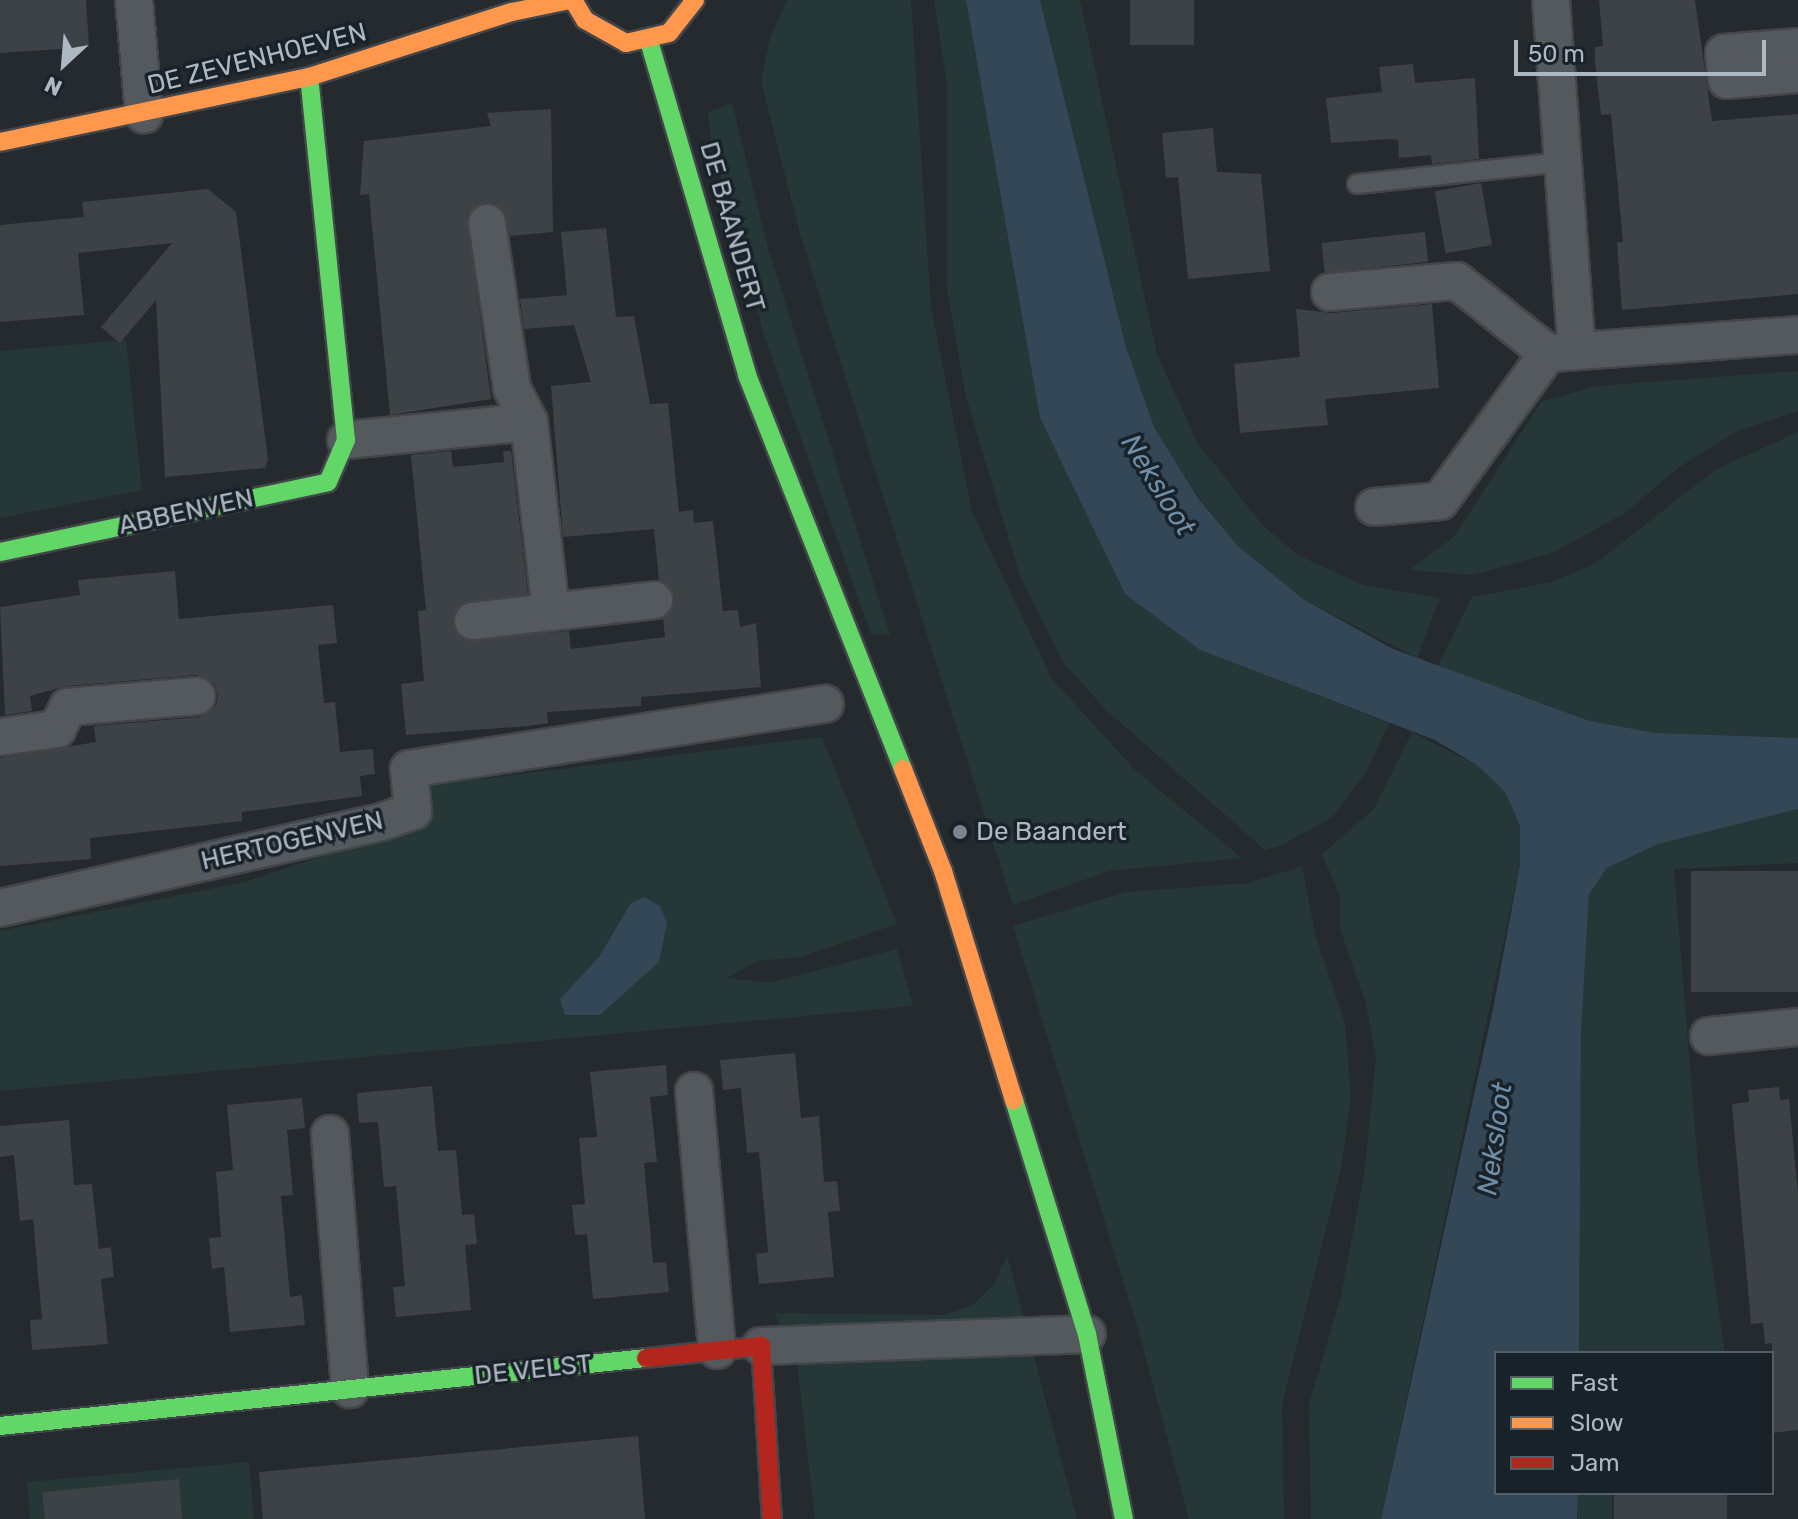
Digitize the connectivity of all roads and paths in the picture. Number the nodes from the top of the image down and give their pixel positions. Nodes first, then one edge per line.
1 (134, 0) edge
2 (572, 0) edge
3 (695, 0) edge
4 (1551, 0) edge
5 (510, 6) edge
6 (649, 41) junction
7 (1798, 47) edge
8 (1798, 74) edge
9 (309, 77) junction
10 (144, 115) junction
11 (0, 142) edge
12 (1563, 162) junction
13 (1357, 184) dead end
14 (487, 223) dead end
15 (1330, 292) dead end
16 (1798, 335) edge
17 (1562, 352) junction
18 (529, 422) junction
19 (346, 440) junction
20 (1374, 507) dead end
21 (0, 552) edge
22 (654, 600) dead end
23 (551, 612) junction
24 (473, 621) dead end
25 (197, 696) dead end
26 (825, 704) dead end
27 (0, 737) edge
28 (0, 908) edge
29 (1798, 1027) edge
30 (1709, 1036) dead end
31 (694, 1091) dead end
32 (330, 1134) dead end
33 (1087, 1334) junction
34 (761, 1346) junction
35 (717, 1350) junction
36 (350, 1389) junction
37 (0, 1426) edge
38 (772, 1519) edge
39 (1124, 1519) edge

1 - 10 street
2 - 5 street, DE ZEVENHOEVEN
2 - 6 street
3 - 6 street
4 - 12 street
5 - 9 street, DE ZEVENHOEVEN
6 - 33 street, DE BAANDERT
7 - 8 street
9 - 10 street, DE ZEVENHOEVEN
9 - 19 street, ABBENVEN
10 - 11 street, DE ZEVENHOEVEN
12 - 13 lane
12 - 17 street
14 - 18 street
15 - 17 street
16 - 17 street
17 - 20 street
18 - 19 street
18 - 23 street
19 - 21 street, ABBENVEN
22 - 23 street
23 - 24 street
25 - 27 street
26 - 28 street, HERTOGENVEN
29 - 30 street
31 - 35 street
32 - 36 street
33 - 34 street
33 - 39 street, DE BAANDERT
34 - 35 street, DE VELST
34 - 38 street
35 - 36 street, DE VELST
36 - 37 street, DE VELST

